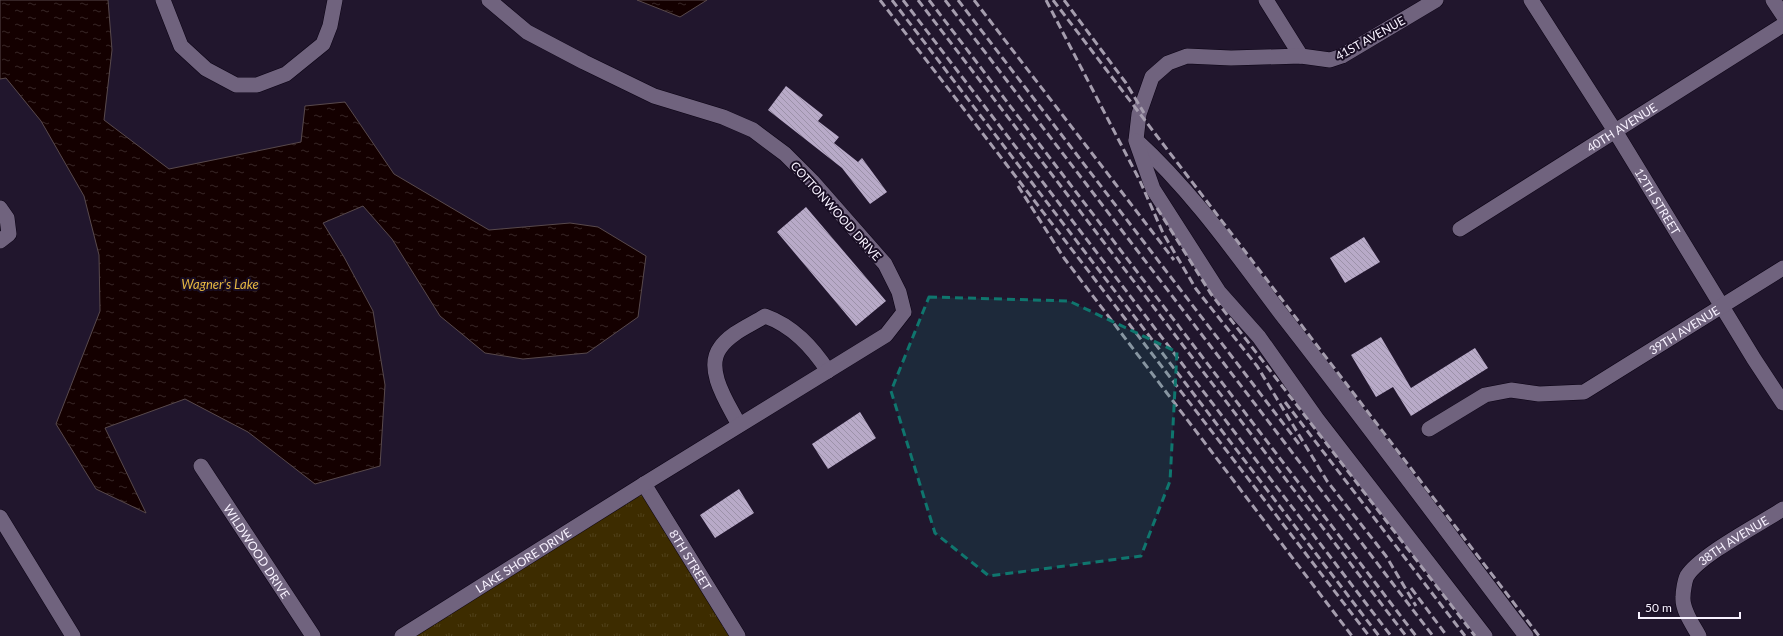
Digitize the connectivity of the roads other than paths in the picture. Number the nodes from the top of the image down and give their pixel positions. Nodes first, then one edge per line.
1 (163, 0) edge
2 (335, 0) edge
3 (489, 0) edge
4 (1266, 0) edge
5 (1436, 0) edge
6 (1531, 0) edge
7 (1773, 0) edge
8 (1783, 15) edge
9 (1783, 25) edge
10 (1301, 56) junction
11 (1615, 131) junction
12 (1136, 140) junction
13 (0, 208) edge
14 (1460, 229) dead end
15 (0, 241) edge
16 (1783, 268) edge
17 (1722, 306) junction
18 (828, 370) junction
19 (1783, 403) edge
20 (739, 425) junction
21 (1428, 429) dead end
22 (201, 466) dead end
23 (644, 484) junction
24 (1783, 509) edge
25 (0, 517) edge
26 (74, 636) edge
27 (313, 636) edge
28 (402, 636) edge
29 (738, 636) edge
30 (1485, 636) edge
31 (1526, 636) edge
32 (1699, 636) edge

1 - 2 street
3 - 18 street, COTTONWOOD DRIVE
4 - 10 street
5 - 10 street, 41ST AVENUE
6 - 11 street, 12TH STREET
7 - 8 street
9 - 11 street, 40TH AVENUE
10 - 12 street, 41ST AVENUE
11 - 14 street, 40TH AVENUE
11 - 17 street, 12TH STREET
12 - 30 street
12 - 31 street
13 - 15 street
16 - 17 street, 39TH AVENUE
17 - 19 street, 12TH STREET
17 - 21 street, 39TH AVENUE
18 - 20 street, COTTONWOOD DRIVE
18 - 20 street
20 - 23 street, COTTONWOOD DRIVE
22 - 27 street, WILDWOOD DRIVE
23 - 28 street, LAKE SHORE DRIVE
23 - 29 street, 8TH STREET
24 - 32 street, 38TH AVENUE
25 - 26 street

